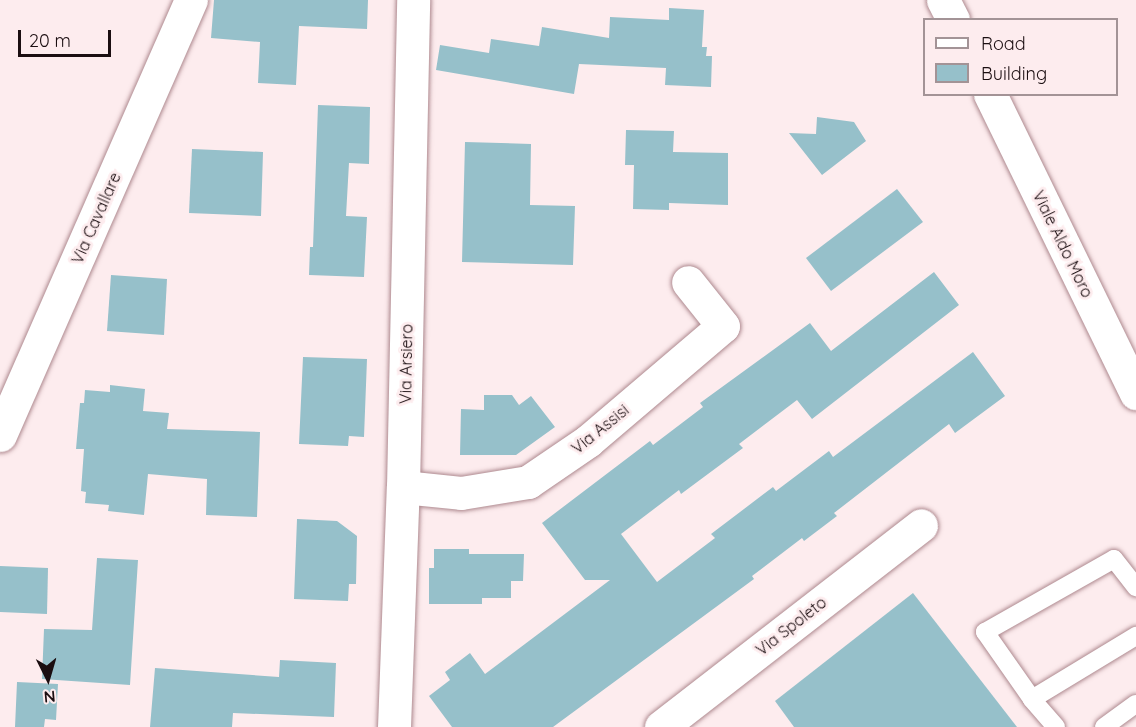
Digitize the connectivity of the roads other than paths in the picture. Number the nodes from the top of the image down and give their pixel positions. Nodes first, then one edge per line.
1 (191, 0) edge
2 (413, 0) edge
3 (943, 0) edge
4 (952, 18) edge
5 (991, 96) edge
6 (688, 282) dead end
7 (1136, 393) edge
8 (0, 435) edge
9 (403, 487) junction
10 (921, 525) dead end
11 (1136, 587) edge
12 (1136, 636) edge
13 (1032, 699) junction
14 (1136, 704) edge
15 (394, 727) edge
16 (661, 727) edge
17 (1056, 727) edge
18 (1104, 727) edge

1 - 8 street, Via Cavallare
2 - 9 street, Via Arsiero
3 - 4 street
5 - 7 street, Viale Aldo Moro
6 - 9 street, Via Assisi
9 - 15 street, Via Arsiero
10 - 16 street, Via Spoleto
11 - 13 lane
12 - 13 lane
13 - 17 lane
14 - 18 lane

